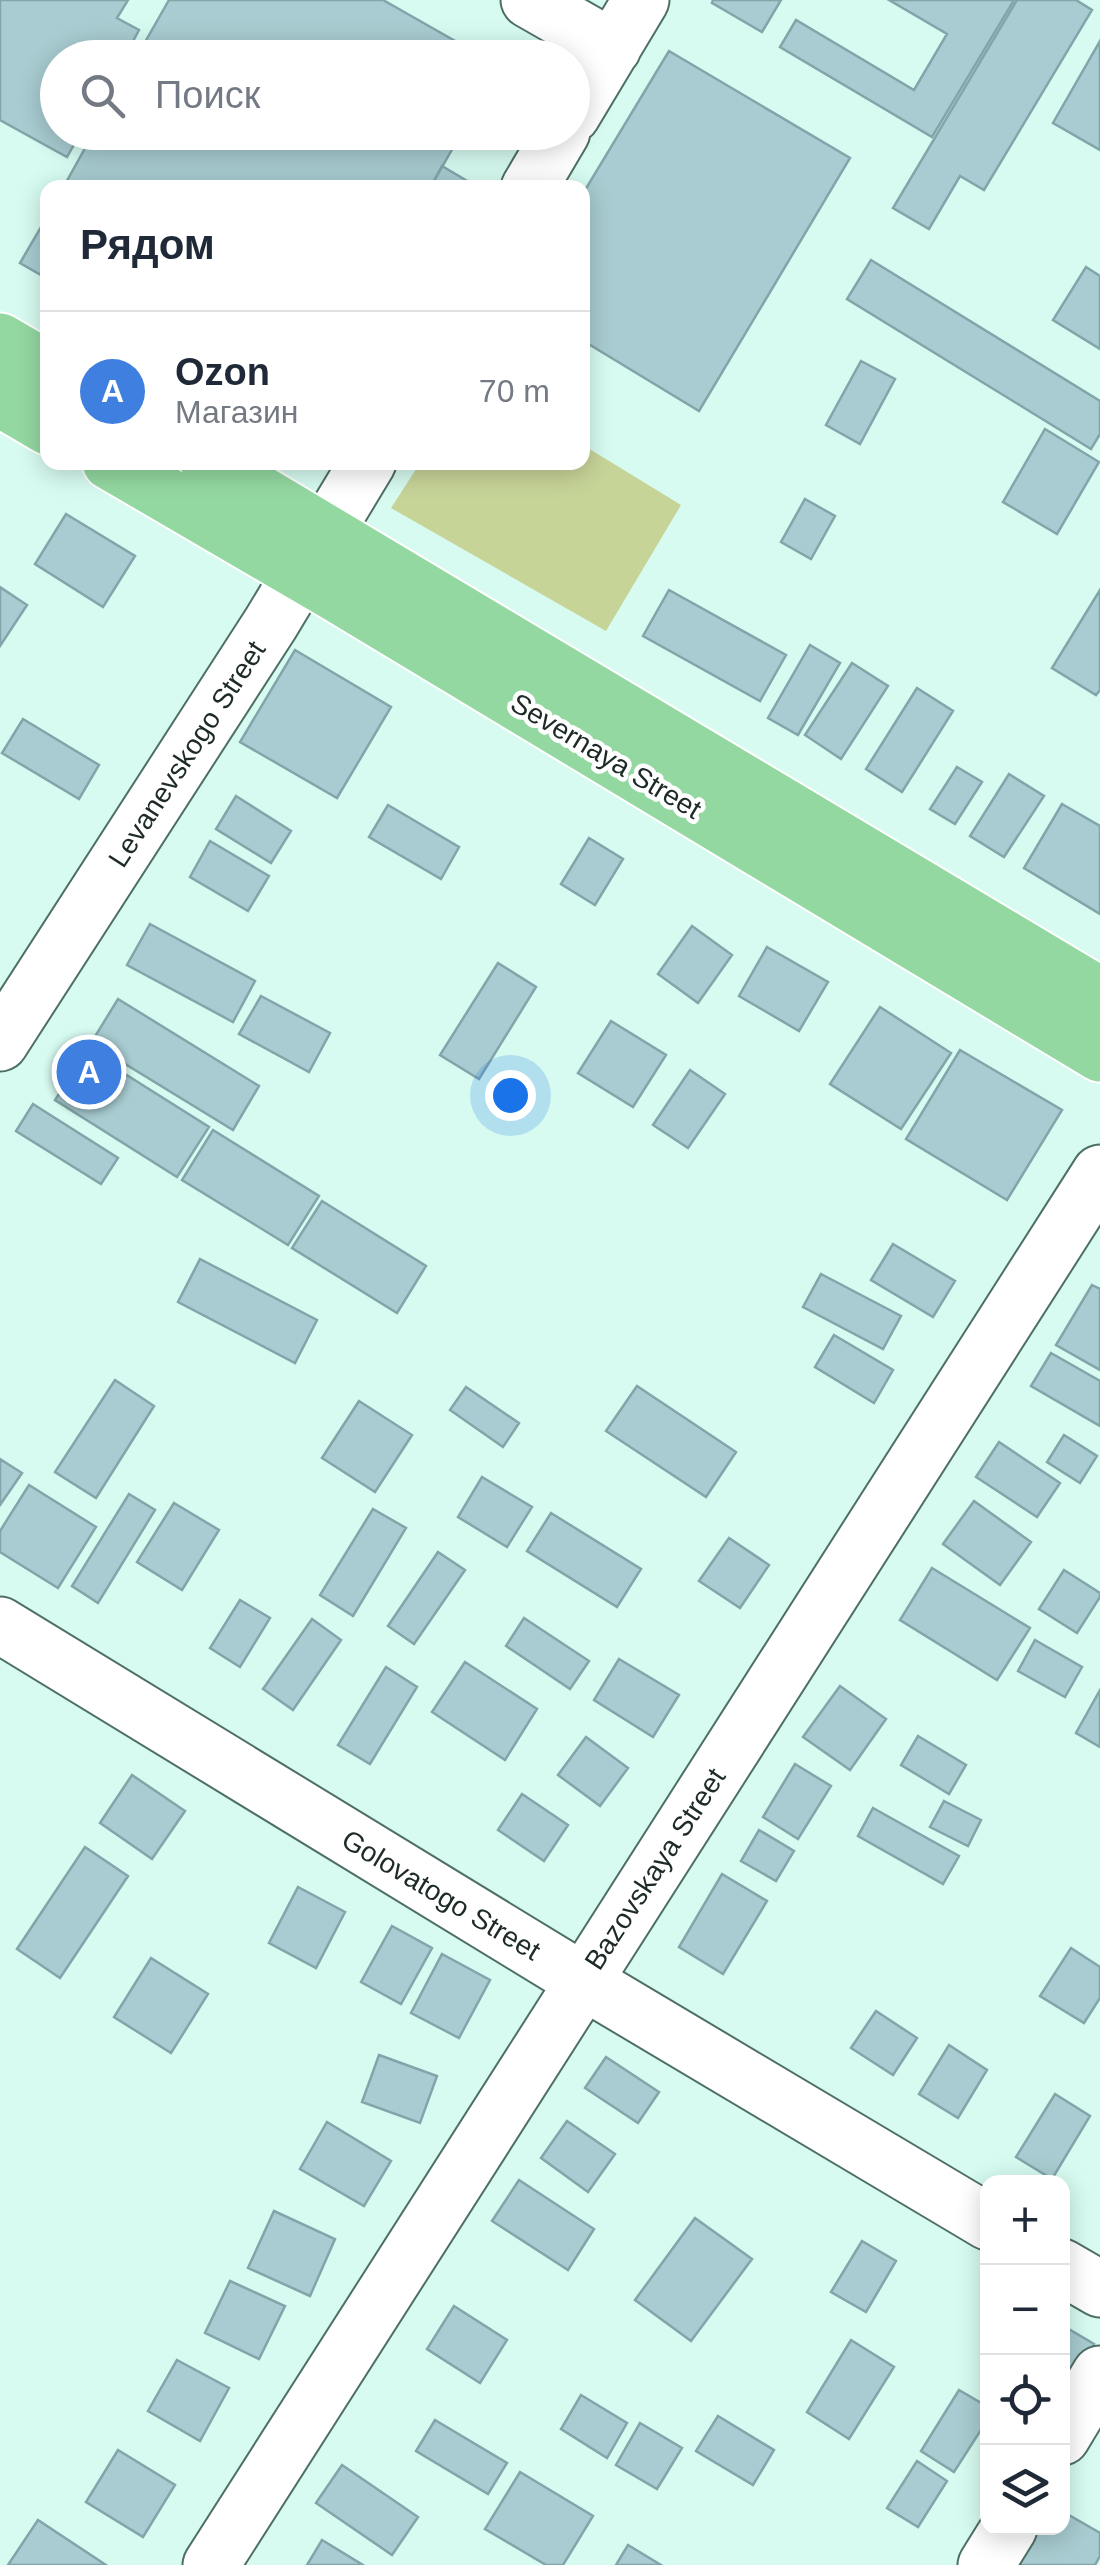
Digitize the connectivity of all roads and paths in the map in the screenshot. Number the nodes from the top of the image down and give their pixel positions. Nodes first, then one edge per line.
1 (529, 0) edge
2 (641, 0) edge
3 (613, 48) junction
4 (590, 86) edge
5 (551, 150) edge
6 (534, 180) edge
7 (0, 342) edge
8 (40, 364) edge
9 (0, 399) edge
10 (40, 422) edge
11 (128, 470) edge
12 (217, 470) edge
13 (363, 470) edge
14 (314, 553) junction
15 (1100, 995) edge
16 (0, 1043) edge
17 (1100, 1054) edge
18 (1100, 1173) edge
19 (0, 1625) edge
20 (583, 1982) junction
21 (980, 2217) edge
22 (1070, 2272) edge
23 (1100, 2289) edge
24 (1100, 2374) edge
25 (1070, 2424) edge
26 (1005, 2535) edge
27 (228, 2559) edge
28 (986, 2565) edge

1 - 3 street
2 - 3 street
3 - 4 street
5 - 6 street
7 - 8 main road
9 - 10 main road
11 - 14 main road, Severnaya Street
12 - 14 main road, Severnaya Street
13 - 14 street, Levanevskogo Street
14 - 15 main road, Severnaya Street
14 - 16 street, Levanevskogo Street
14 - 17 main road, Severnaya Street
18 - 20 street, Bazovskaya Street
19 - 20 street, Golovatogo Street
20 - 21 street, Golovatogo Street
20 - 27 street, Bazovskaya Street
22 - 23 street
24 - 25 street
26 - 28 street

